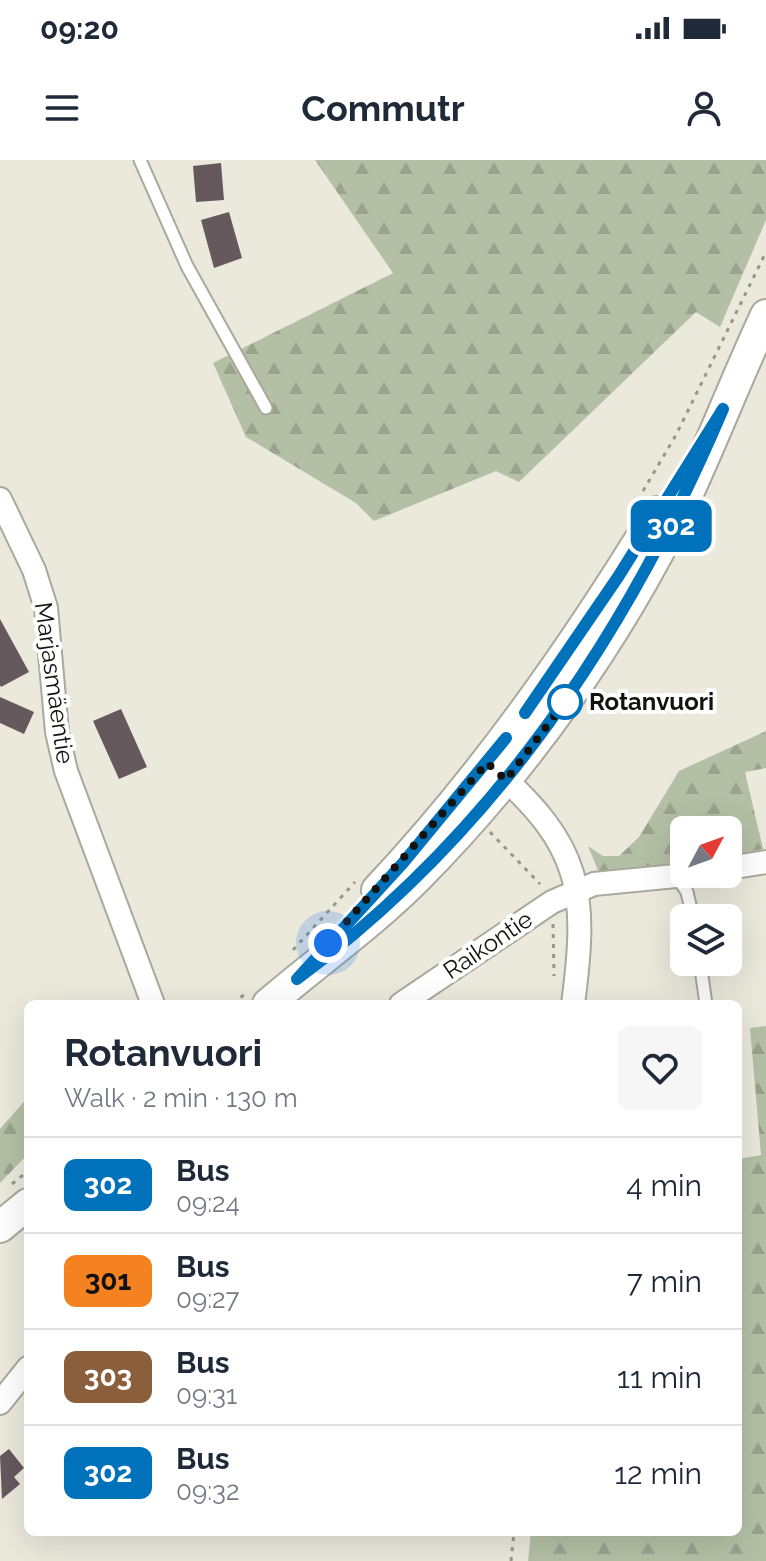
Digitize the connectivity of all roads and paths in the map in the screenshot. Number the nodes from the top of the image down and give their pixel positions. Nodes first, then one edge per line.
1 (140, 160) edge
2 (766, 252) edge
3 (766, 315) edge
4 (266, 408) dead end
5 (0, 499) edge
6 (636, 503) dead end
7 (497, 771) junction
8 (766, 862) edge
9 (742, 866) edge
10 (670, 877) edge
11 (358, 878) dead end
12 (579, 893) junction
13 (294, 966) junction
14 (702, 976) edge
15 (258, 997) edge
16 (152, 1000) edge
17 (407, 1000) edge
18 (574, 1000) edge
19 (705, 1000) edge
20 (24, 1207) edge
21 (0, 1227) edge
22 (24, 1373) edge
23 (0, 1403) edge
24 (514, 1536) edge
25 (511, 1561) edge

1 - 4 lane
2 - 6 path
3 - 7 main road
5 - 16 street, Marjasmäentie
7 - 12 street
7 - 13 main road
8 - 9 street
10 - 12 street, Raikontie
11 - 13 path
12 - 17 street, Raikontie
12 - 18 street
13 - 15 main road
14 - 19 lane
20 - 21 main road
22 - 23 street
24 - 25 path

